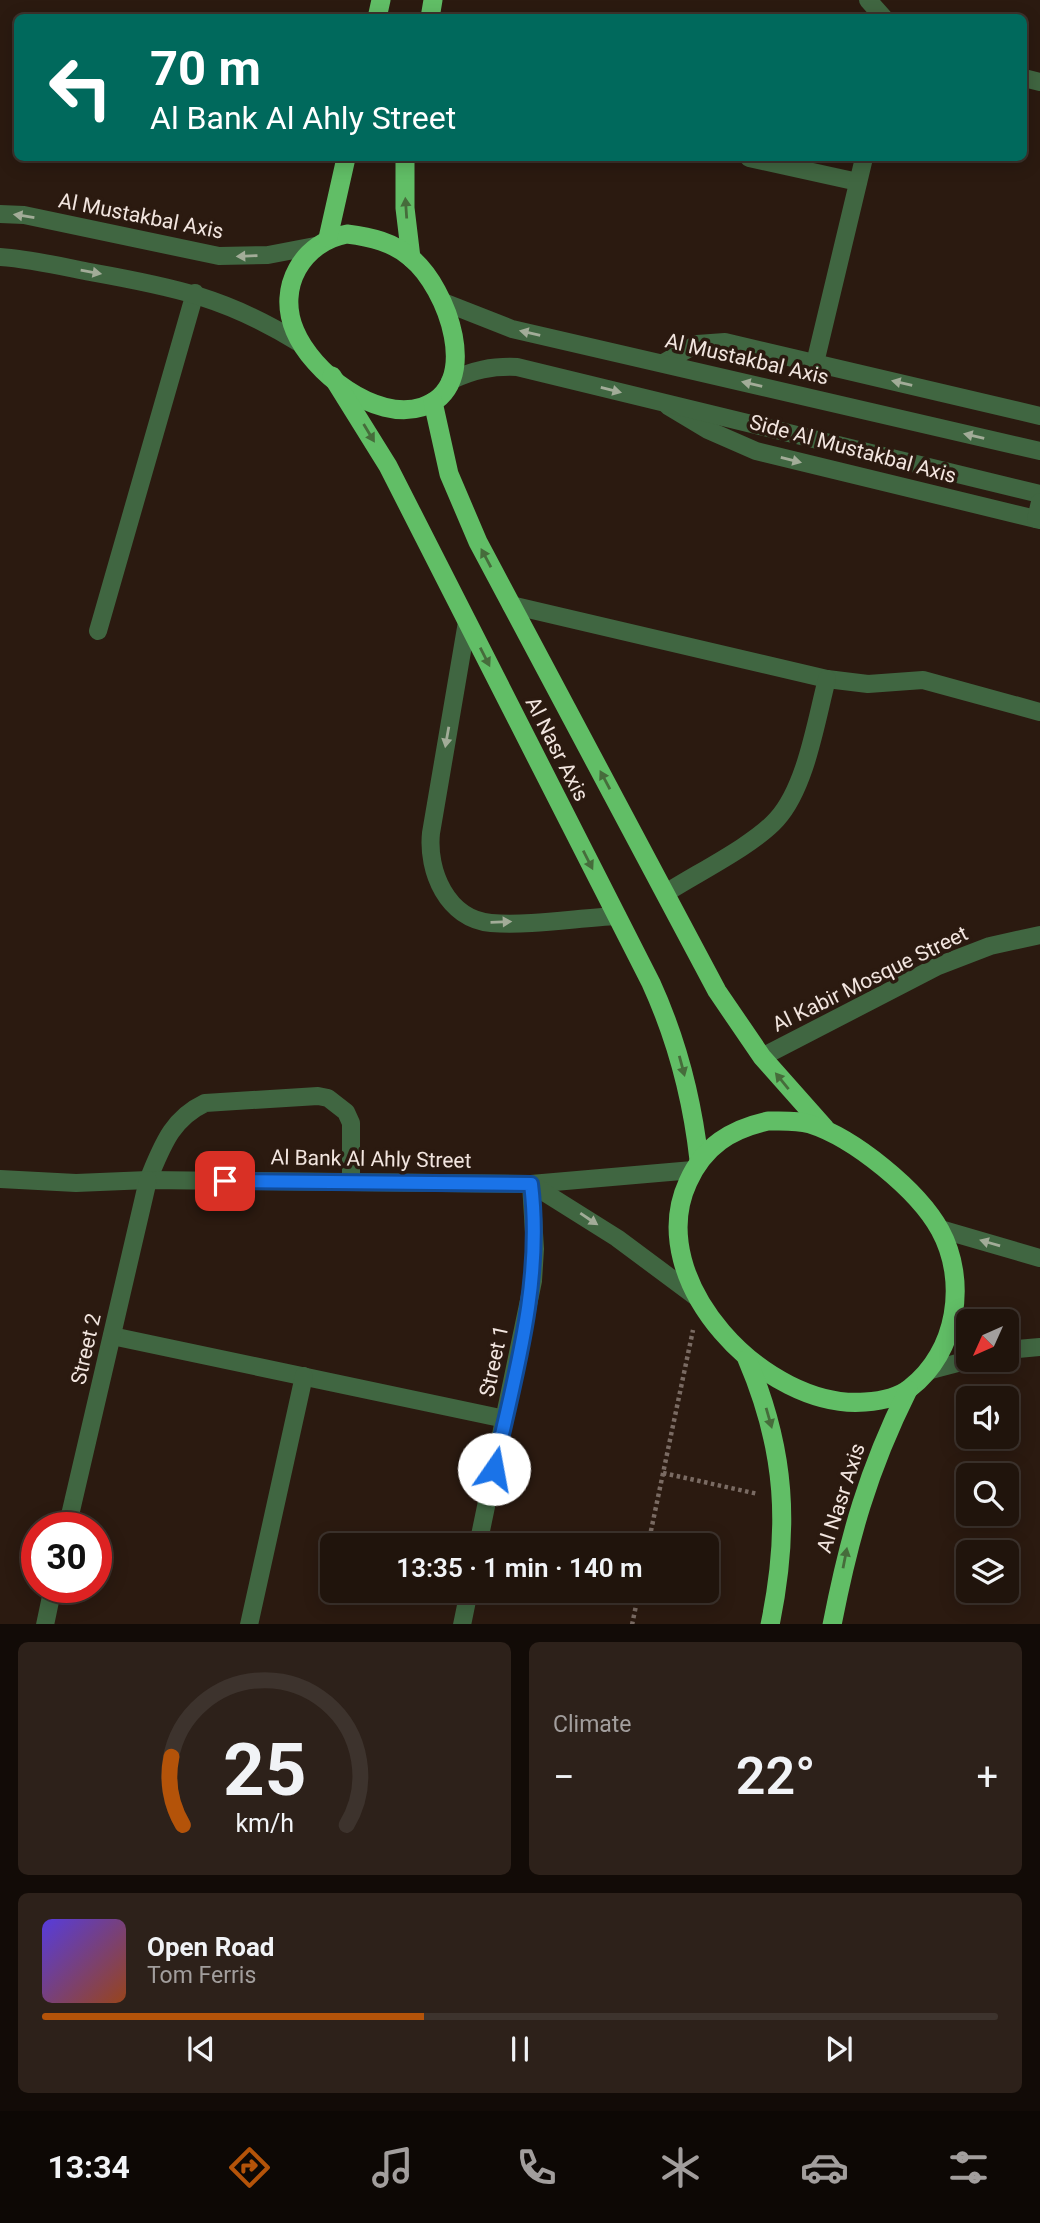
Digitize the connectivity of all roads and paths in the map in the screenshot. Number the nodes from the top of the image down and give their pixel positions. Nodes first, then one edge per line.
1 (868, 0) edge
2 (880, 14) edge
3 (345, 161) edge
4 (405, 161) edge
5 (763, 161) edge
6 (863, 161) edge
7 (858, 182) junction
8 (0, 214) edge
9 (321, 242) junction
10 (0, 257) edge
11 (411, 258) junction
12 (195, 293) junction
13 (446, 303) junction
14 (301, 344) junction
15 (663, 363) junction
16 (815, 363) junction
17 (332, 376) junction
18 (450, 381) junction
19 (433, 402) junction
20 (662, 402) junction
21 (1040, 416) edge
22 (1040, 451) edge
23 (1040, 494) edge
24 (1039, 513) edge
25 (511, 605) junction
26 (467, 622) junction
27 (99, 631) dead end
28 (827, 679) junction
29 (1040, 712) edge
30 (666, 893) junction
31 (617, 916) junction
32 (1040, 935) edge
33 (762, 1057) junction
34 (828, 1131) junction
35 (696, 1165) junction
36 (0, 1179) edge
37 (148, 1180) junction
38 (351, 1182) junction
39 (531, 1184) junction
40 (940, 1229) junction
41 (1040, 1258) edge
42 (699, 1299) junction
43 (112, 1336) junction
44 (1040, 1347) edge
45 (1019, 1349) edge
46 (745, 1354) junction
47 (956, 1363) edge
48 (928, 1371) junction
49 (304, 1376) junction
50 (908, 1390) junction
51 (505, 1419) junction
52 (663, 1473) junction
53 (783, 1500) junction
54 (71, 1512) edge
55 (481, 1533) edge
56 (650, 1533) edge
57 (50, 1603) edge
58 (467, 1603) edge
59 (637, 1603) edge
60 (45, 1624) edge
61 (249, 1624) edge
62 (462, 1624) edge
63 (632, 1624) edge
64 (771, 1624) edge
65 (832, 1624) edge

1 - 2 street
3 - 9 highway
11 -> 4 highway
5 - 7 street
6 - 7 street
7 - 16 street
9 -> 8 street, Al Mustakbal Axis
9 - 11 highway
9 - 14 highway
10 -> 12 street
11 - 13 highway
12 - 14 street
12 - 27 street
15 -> 13 street, Al Mustakbal Axis
13 - 18 highway
14 - 17 highway
15 - 16 street
22 -> 15 street, Al Mustakbal Axis
21 -> 16 street
17 - 19 highway
17 -> 26 highway, Al Nasr Axis
18 - 19 highway
18 -> 20 street
25 -> 19 highway, Al Nasr Axis
20 - 23 street
20 -> 24 street, Side Al Mustakbal Axis
25 - 28 street
30 -> 25 highway, Al Nasr Axis
26 -> 31 highway, Al Nasr Axis
26 -> 31 street
28 - 29 street
28 - 30 street
30 - 33 highway, Al Nasr Axis
31 -> 35 highway, Al Nasr Axis
32 - 33 street, Al Kabir Mosque Street
34 -> 33 highway, Al Nasr Axis
34 - 35 highway
34 - 40 highway
35 - 39 street, Al Bank Al Ahly Street
35 - 42 highway
36 - 37 street, Al Bank Al Ahly Street
37 - 38 street, Al Bank Al Ahly Street
37 - 38 street, Street 2
37 - 43 street, Street 2
38 - 39 street, Al Bank Al Ahly Street
39 -> 42 street
39 - 51 street, Street 1
41 -> 40 street
40 - 48 highway
42 - 46 highway
42 - 52 path
43 - 49 street
43 - 54 street, Street 2
44 - 45 street
46 - 50 highway
46 -> 53 highway, Al Nasr Axis
47 - 48 street
48 - 50 highway
49 - 51 street
49 - 61 street
65 -> 50 highway, Al Nasr Axis
51 - 55 street, Street 1
52 - 53 path
52 - 56 path
53 - 64 highway, Al Nasr Axis
57 - 60 street
58 - 62 street
59 - 63 path

